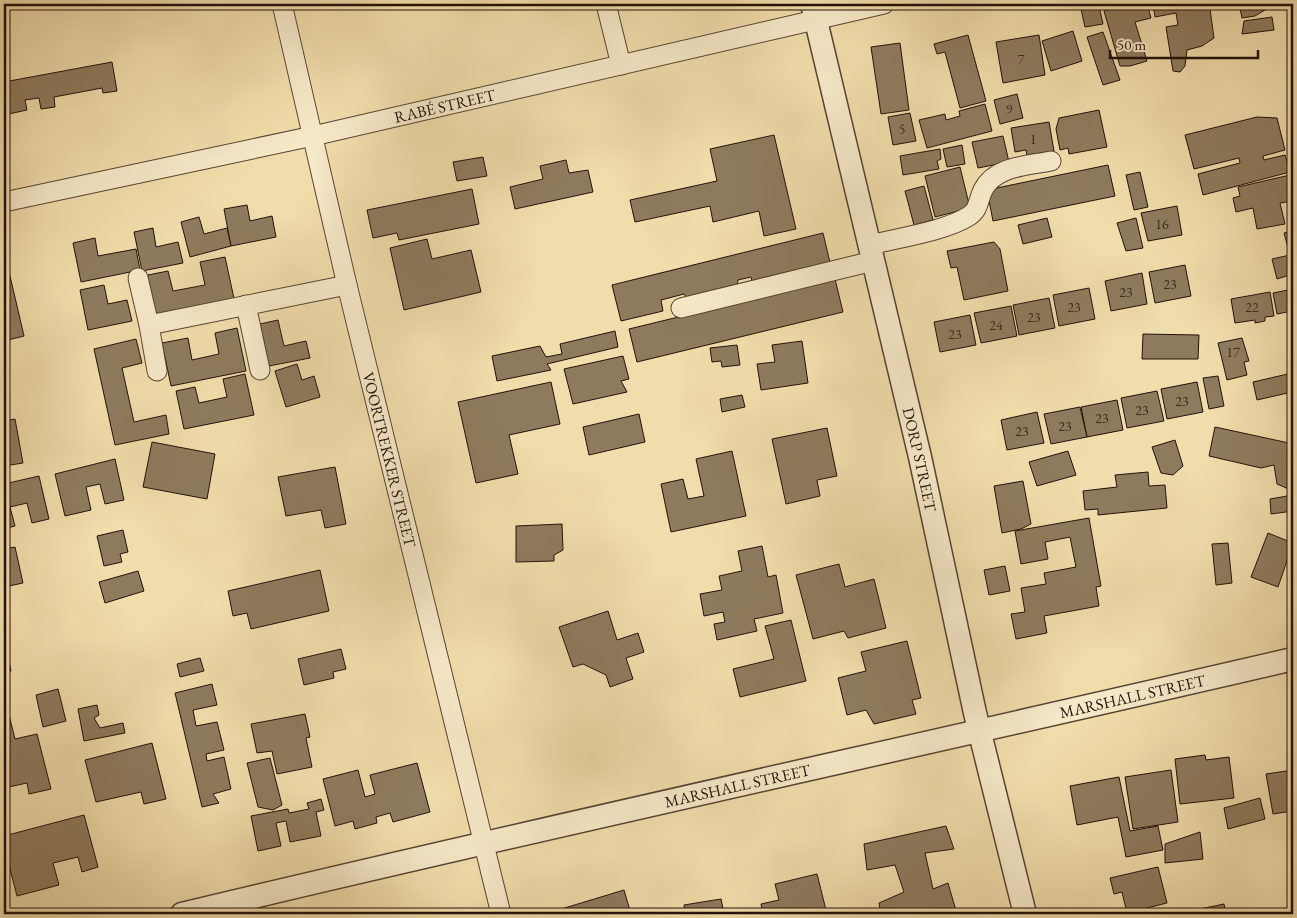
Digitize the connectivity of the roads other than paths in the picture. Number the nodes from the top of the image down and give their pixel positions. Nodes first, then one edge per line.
1 (282, 4) edge
2 (606, 4) edge
3 (884, 4) edge
4 (814, 12) edge
5 (621, 65) junction
6 (313, 136) junction
7 (1051, 162) dead end
8 (4, 201) edge
9 (871, 253) junction
10 (138, 278) dead end
11 (347, 285) junction
12 (246, 305) junction
13 (681, 308) dead end
14 (149, 325) junction
15 (260, 370) dead end
16 (157, 371) dead end
17 (1293, 659) edge
18 (979, 732) junction
19 (484, 842) junction
20 (182, 914) edge
21 (501, 914) edge
22 (1025, 914) edge

1 - 6 street, VOORTREKKER STREET
2 - 5 street
3 - 4 street, RABÉ STREET
4 - 5 street, RABÉ STREET
4 - 9 street, DORP STREET
5 - 6 street, RABÉ STREET
6 - 8 street, RABÉ STREET
6 - 11 street, VOORTREKKER STREET
7 - 9 street
9 - 13 street
9 - 18 street, DORP STREET
10 - 14 street
11 - 12 street
11 - 19 street, VOORTREKKER STREET
12 - 14 street
12 - 15 street
14 - 16 street
17 - 18 street, MARSHALL STREET
18 - 19 street, MARSHALL STREET
18 - 22 street, DORP STREET
19 - 20 street, MARSHALL STREET
19 - 21 street, VOORTREKKER STREET

